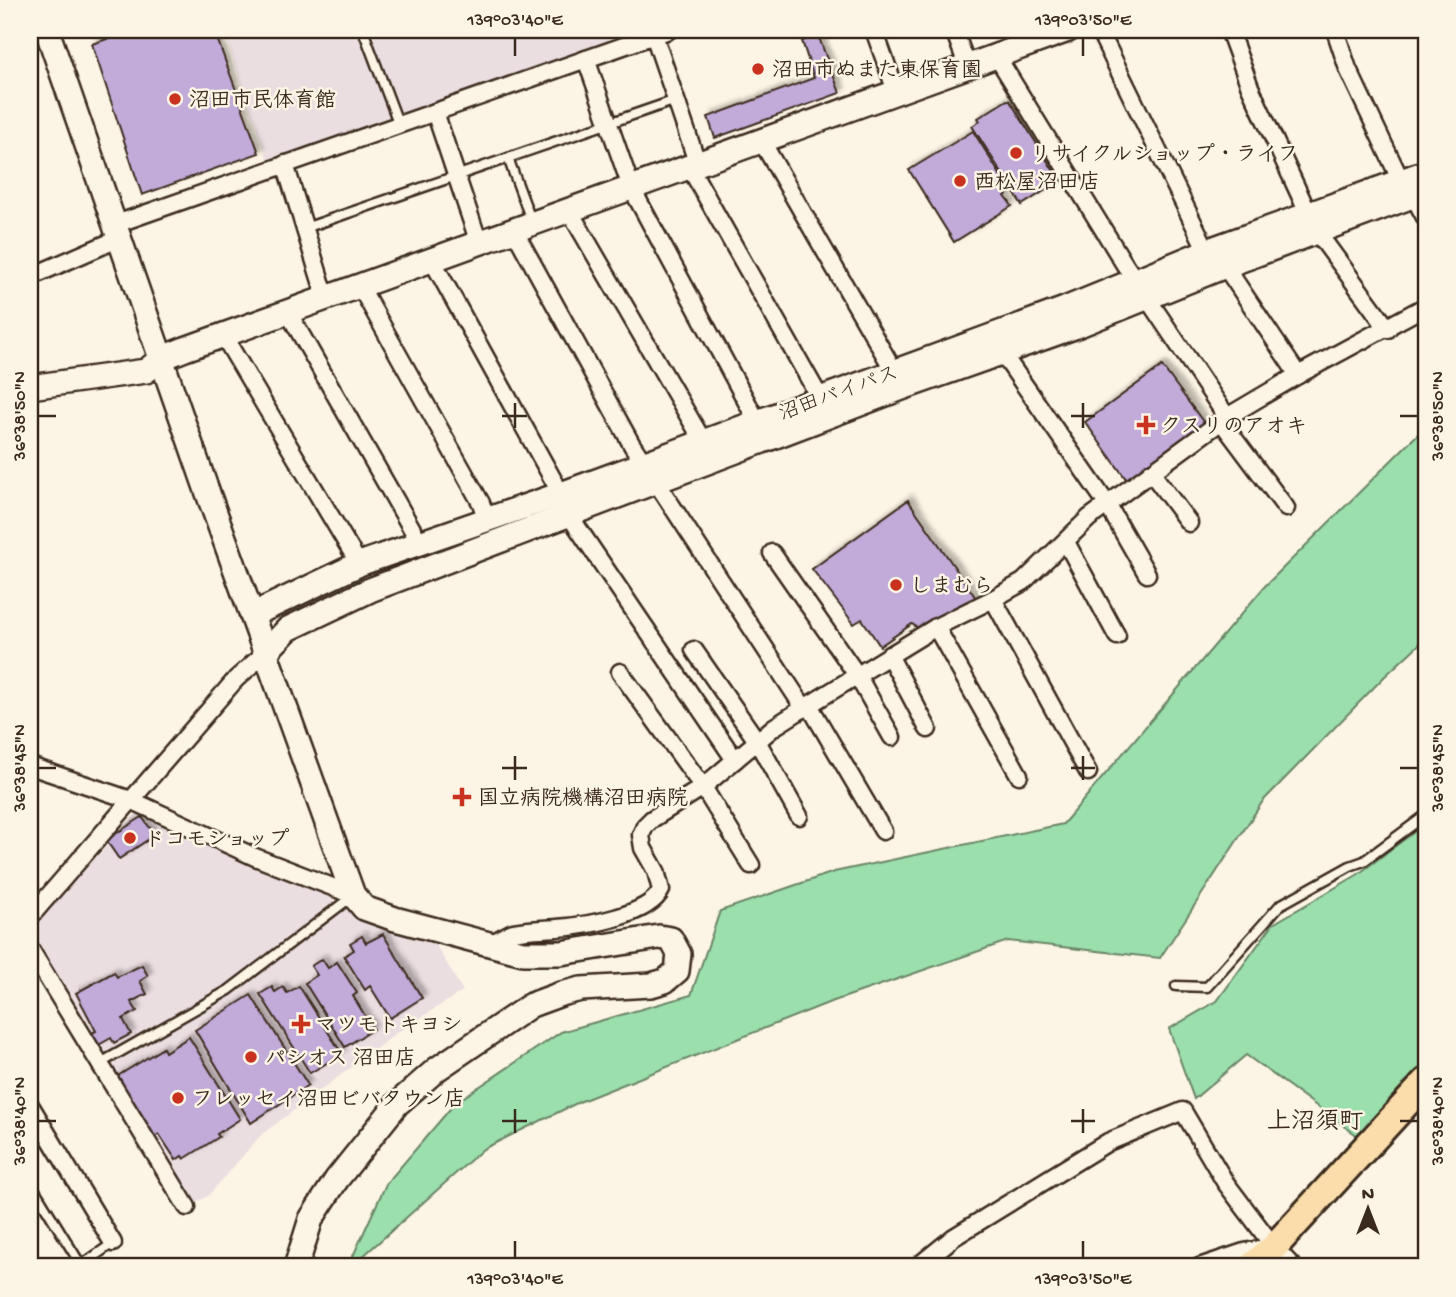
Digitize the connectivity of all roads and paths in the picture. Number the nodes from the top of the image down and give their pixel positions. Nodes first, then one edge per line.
1 (47, 30) edge
2 (363, 30) edge
3 (874, 30) edge
4 (954, 30) edge
5 (1068, 30) edge
6 (1099, 30) edge
7 (1229, 30) edge
8 (1335, 30) edge
9 (661, 33) edge
10 (996, 55) junction
11 (586, 59) junction
12 (967, 65) junction
13 (896, 91) junction
14 (676, 100) junction
15 (435, 113) junction
16 (608, 122) junction
17 (399, 125) junction
18 (761, 140) junction
19 (508, 158) junction
20 (285, 164) junction
21 (693, 164) junction
22 (1426, 172) edge
23 (456, 176) junction
24 (631, 187) junction
25 (1413, 189) edge
26 (569, 210) junction
27 (1426, 219) edge
28 (1313, 223) junction
29 (523, 227) junction
30 (305, 229) junction
31 (118, 231) junction
32 (479, 243) junction
33 (1216, 258) junction
34 (432, 260) junction
35 (30, 277) edge
36 (359, 286) junction
37 (1141, 289) junction
38 (326, 298) junction
39 (1426, 306) edge
40 (288, 312) junction
41 (1388, 328) junction
42 (223, 335) junction
43 (1002, 353) junction
44 (162, 359) junction
45 (894, 371) junction
46 (1298, 375) junction
47 (30, 387) edge
48 (820, 398) junction
49 (1224, 419) junction
50 (757, 421) junction
51 (704, 441) junction
52 (650, 472) junction
53 (1152, 472) junction
54 (565, 504) junction
55 (1107, 505) junction
56 (1286, 508) dead end
57 (487, 520) junction
58 (1189, 523) dead end
59 (1066, 542) junction
60 (420, 543) junction
61 (772, 553) dead end
62 (359, 564) junction
63 (1147, 574) dead end
64 (993, 599) junction
65 (252, 615) junction
66 (936, 627) junction
67 (1117, 636) dead end
68 (694, 650) dead end
69 (266, 652) junction
70 (889, 655) junction
71 (620, 672) dead end
72 (857, 675) junction
73 (806, 706) junction
74 (928, 729) dead end
75 (892, 737) dead end
76 (757, 741) junction
77 (734, 760) junction
78 (30, 766) edge
79 (1088, 772) dead end
80 (1019, 775) dead end
81 (703, 787) junction
82 (131, 800) junction
83 (1426, 815) edge
84 (799, 816) dead end
85 (883, 831) dead end
86 (751, 865) dead end
87 (353, 895) junction
88 (30, 917) edge
89 (489, 945) junction
90 (30, 949) edge
91 (1176, 986) dead end
92 (100, 1063) junction
93 (1426, 1082) edge
94 (30, 1105) edge
95 (30, 1182) edge
96 (187, 1207) dead end
97 (113, 1243) joint
98 (1274, 1247) junction
99 (80, 1266) edge
100 (296, 1267) edge
101 (918, 1267) edge
102 (1199, 1267) edge
103 (1251, 1267) edge
104 (1293, 1267) edge

1 - 31 street
2 - 17 lane
3 - 13 street
4 - 12 street
5 - 10 street
6 - 33 street
7 - 28 street
8 - 25 street
9 - 11 street
9 - 14 street
10 - 12 street
10 - 37 street
11 - 15 street
11 - 16 street
12 - 13 street
13 - 18 street
14 - 16 lane
14 - 21 street
15 - 17 street
15 - 23 street
16 - 19 lane
16 - 24 street
17 - 20 street
18 - 21 street
18 - 45 street
19 - 23 lane
19 - 29 lane
20 - 30 street
20 - 31 street
21 - 24 street
21 - 48 street
22 - 25 street, 沼田バイパス
23 - 30 lane
23 - 32 street
24 - 26 street
24 - 50 street
25 - 27 street
25 - 28 street, 沼田バイパス
26 - 29 street
26 - 51 street
28 - 33 street, 沼田バイパス
28 - 41 street
29 - 32 street
29 - 52 street
30 - 38 street
31 - 35 street
31 - 44 street
32 - 34 street
33 - 37 street, 沼田バイパス
33 - 46 street
34 - 36 street
34 - 54 street
36 - 38 street
36 - 57 street
37 - 43 street, 沼田バイパス
37 - 45 street, 沼田バイパス
37 - 49 street
38 - 40 street
39 - 41 street
40 - 42 street
40 - 60 street
41 - 46 street
42 - 44 street
42 - 62 street
43 - 52 street, 沼田バイパス
43 - 55 street
44 - 47 street
44 - 65 street
45 - 48 street, 沼田バイパス
46 - 49 street
48 - 50 street, 沼田バイパス
49 - 53 street
49 - 56 street
50 - 51 street, 沼田バイパス
51 - 52 street, 沼田バイパス
52 - 54 street, 沼田バイパス
52 - 73 street
53 - 55 street
53 - 58 street
54 - 57 street, 沼田バイパス
54 - 69 street, 沼田バイパス
54 - 77 street
55 - 59 street
55 - 63 street
57 - 60 street, 沼田バイパス
59 - 64 street
59 - 67 street
60 - 62 street, 沼田バイパス
61 - 72 street
62 - 65 street, 沼田バイパス
64 - 66 street
64 - 79 street
65 - 69 street
66 - 70 street
66 - 80 street
68 - 76 street
69 - 82 street
69 - 87 street
70 - 72 street
70 - 74 street
71 - 81 street
72 - 73 street
72 - 75 street
73 - 76 street
73 - 85 street
76 - 77 street
76 - 84 street
77 - 81 street
78 - 82 street
81 - 86 street
81 - 89 street
82 - 87 street
82 - 88 street
83 - 91 lane
87 - 89 street
87 - 92 lane
89 - 100 street
90 - 92 street
92 - 96 street
93 - 98 main road
94 - 97 street
95 - 99 lane
97 - 99 lane
98 - 101 street
98 - 102 street
98 - 103 main road
98 - 104 street

